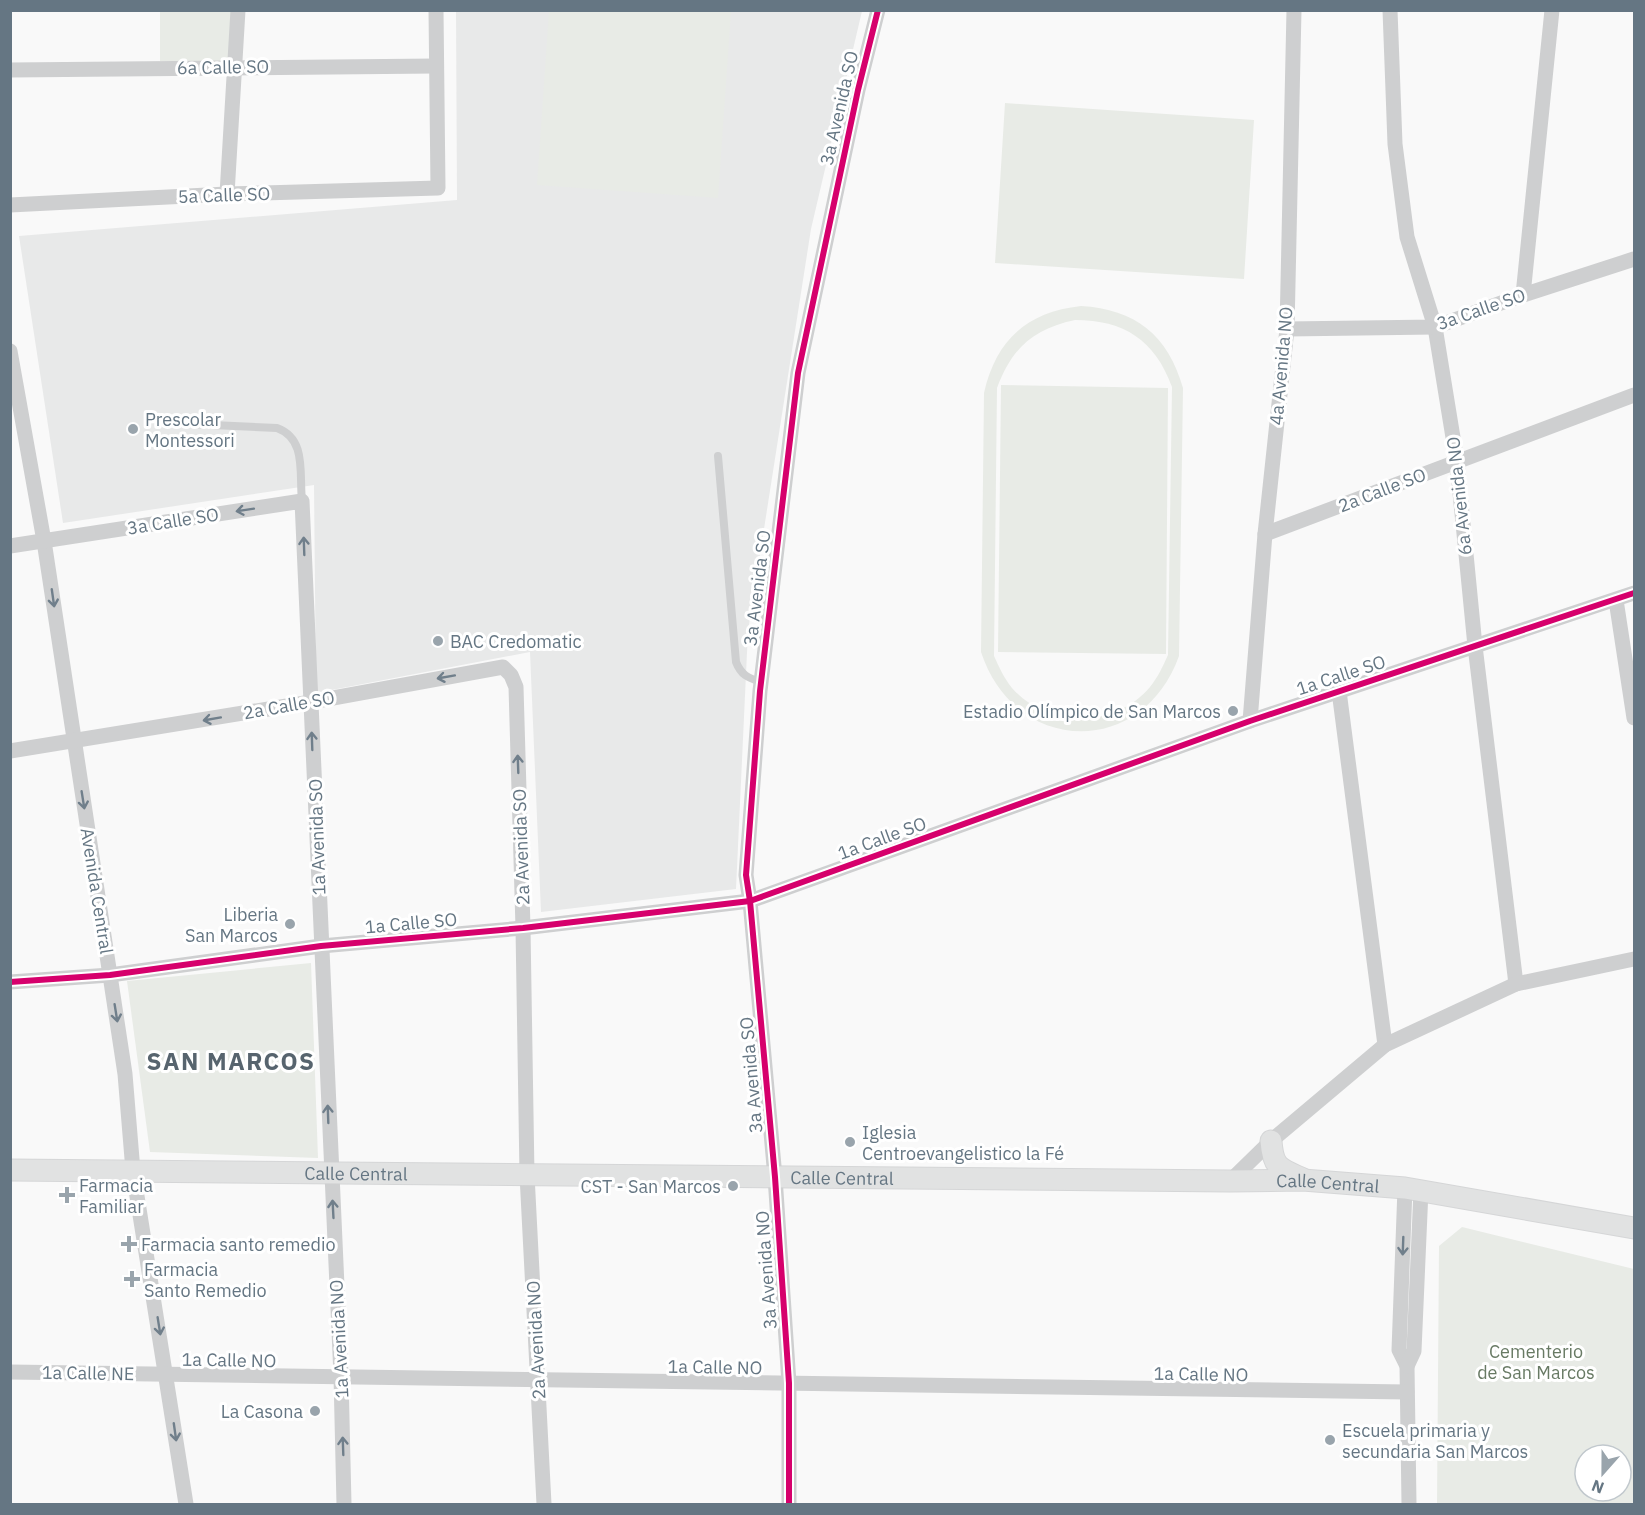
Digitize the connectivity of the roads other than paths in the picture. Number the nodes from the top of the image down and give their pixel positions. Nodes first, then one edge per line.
1 (238, 10) edge
2 (436, 10) edge
3 (878, 10) edge
4 (1294, 10) edge
5 (1390, 10) edge
6 (1552, 10) edge
7 (436, 66) junction
8 (234, 67) junction
9 (10, 70) edge
10 (227, 194) junction
11 (10, 205) edge
12 (1635, 259) edge
13 (1523, 295) junction
14 (1435, 327) junction
15 (1287, 329) junction
16 (10, 351) edge
17 (1635, 395) edge
18 (190, 424) dead end
19 (718, 456) dead end
20 (1457, 462) junction
21 (303, 501) junction
22 (1265, 534) junction
23 (44, 541) junction
24 (10, 546) edge
25 (1635, 593) edge
26 (1616, 600) junction
27 (1475, 646) junction
28 (503, 667) joint
29 (761, 682) junction
30 (1340, 691) junction
31 (311, 702) junction
32 (1635, 718) edge
33 (1250, 721) junction
34 (74, 742) junction
35 (10, 751) edge
36 (750, 901) junction
37 (523, 928) junction
38 (321, 946) junction
39 (1635, 959) edge
40 (110, 975) junction
41 (10, 982) edge
42 (1516, 984) junction
43 (1385, 1045) junction
44 (1271, 1141) junction
45 (10, 1170) edge
46 (134, 1171) junction
47 (331, 1173) junction
48 (526, 1175) junction
49 (775, 1178) junction
50 (1303, 1180) junction
51 (1230, 1181) junction
52 (1413, 1189) junction
53 (1635, 1228) edge
54 (10, 1372) edge
55 (166, 1374) junction
56 (341, 1376) junction
57 (538, 1379) junction
58 (789, 1383) junction
59 (1407, 1392) junction
60 (186, 1504) edge
61 (344, 1504) edge
62 (544, 1504) edge
63 (789, 1504) edge
64 (1409, 1504) edge

1 - 8 street
2 - 7 street
3 - 29 street, 3a Avenida SO
4 - 15 street, 4a Avenida NO
5 - 14 street, 6a Avenida NO
6 - 13 street
7 - 8 street, 6a Calle SO
7 - 10 street, 5a Calle SO
8 - 9 street, 6a Calle SO
8 - 10 street
10 - 11 street, 5a Calle SO
12 - 13 street, 3a Calle SO
13 - 14 street, 3a Calle SO
14 - 15 street, 3a Calle SO
14 - 20 street, 6a Avenida NO
15 - 22 street, 4a Avenida NO
16 - 23 street, Avenida Central
17 - 20 street, 2a Calle SO
18 - 21 lane
19 - 29 lane
20 - 22 street, 2a Calle SO
20 - 27 street, 6a Avenida NO
21 -> 23 street, 3a Calle SO
31 -> 21 street, 1a Avenida SO
22 - 33 street, 4a Avenida NO
23 - 24 street, 3a Calle SO
23 -> 34 street, Avenida Central
25 - 26 street, 1a Calle SO
26 - 27 street, 1a Calle SO
26 - 32 street
27 - 30 street, 1a Calle SO
27 - 42 street, 6a Avenida NO
28 -> 31 street, 2a Calle SO
37 -> 28 street, 2a Avenida SO
29 - 36 street, 3a Avenida SO
30 - 33 street, 1a Calle SO
30 - 43 street
31 -> 34 street, 2a Calle SO
38 -> 31 street, 1a Avenida SO
33 - 36 street, 1a Calle SO
34 - 35 street, 2a Calle SO
34 -> 40 street, Avenida Central
36 - 37 street, 1a Calle SO
36 - 49 street, 3a Avenida SO
37 - 38 street, 1a Calle SO
37 - 48 street, 2a Avenida SO
38 - 40 street, 1a Calle SO
47 -> 38 street, 1a Avenida SO
39 - 42 street
40 - 41 street, 1a Calle SO
40 -> 46 street, Avenida Central
42 - 43 street
43 - 44 street
44 - 50 main road
44 - 51 street
45 - 46 main road, Calle Central
46 - 47 main road, Calle Central
46 -> 55 street, Avenida Central
47 - 48 main road, Calle Central
56 -> 47 street, 1a Avenida NO
48 - 49 main road, Calle Central
48 - 57 street, 2a Avenida NO
49 - 51 main road, Calle Central
49 - 58 street, 3a Avenida NO
50 - 51 main road, Calle Central
50 - 52 main road, Calle Central
52 - 53 main road, Calle Central
52 - 59 street
54 - 55 street, 1a Calle NE
55 - 56 street, 1a Calle NO
55 -> 60 street, Avenida Central
56 - 57 street, 1a Calle NO
61 -> 56 street, 1a Avenida NO
57 - 58 street, 1a Calle NO
57 - 62 street, 2a Avenida NO
58 - 59 street, 1a Calle NO
58 - 63 street, 3a Avenida NO
59 - 64 street

